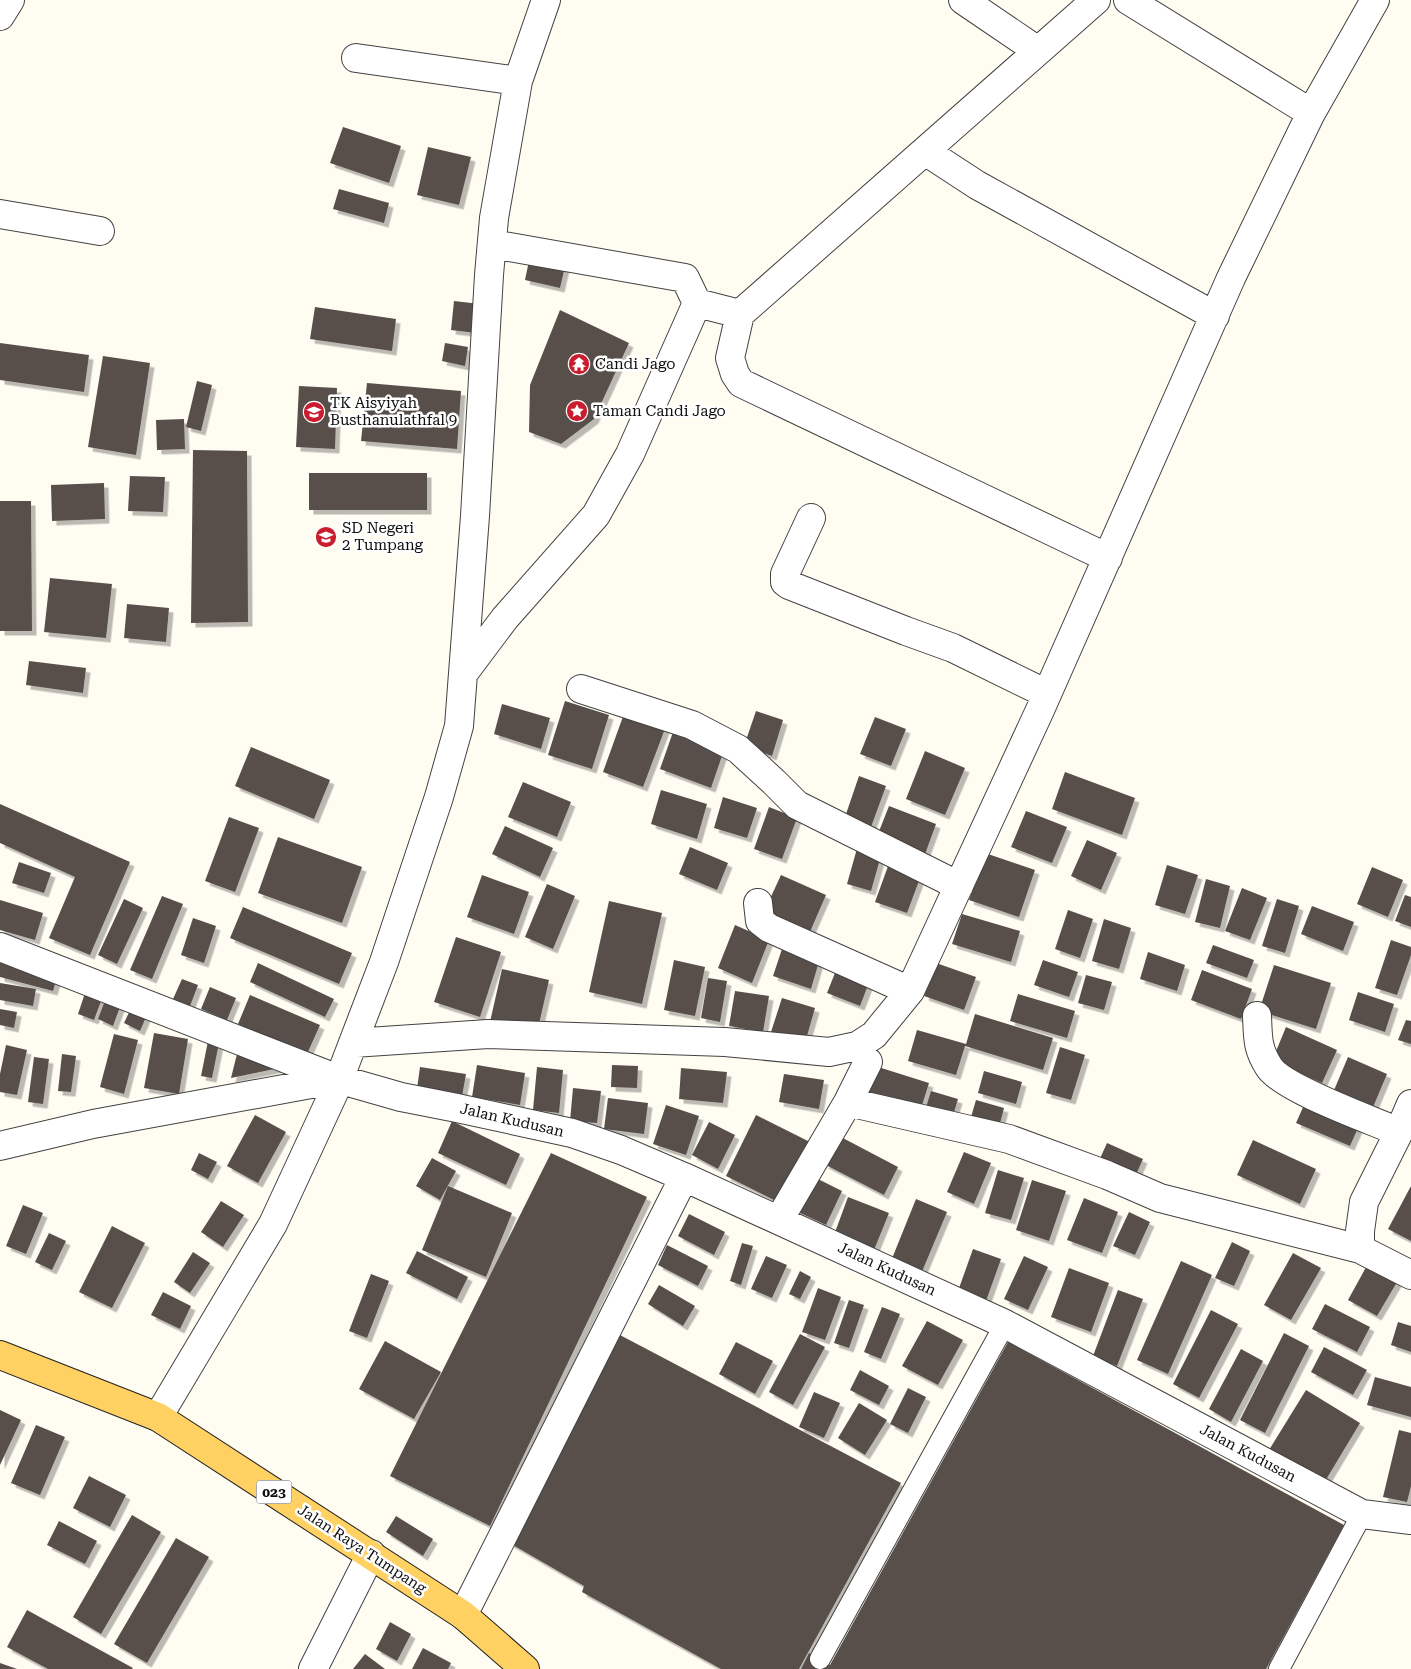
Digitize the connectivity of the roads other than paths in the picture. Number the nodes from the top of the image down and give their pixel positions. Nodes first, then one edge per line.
1 (10, 0) edge
2 (546, 0) edge
3 (963, 0) edge
4 (1096, 0) edge
5 (1128, 0) edge
6 (1375, 0) edge
7 (0, 16) edge
8 (1038, 51) junction
9 (356, 58) dead end
10 (518, 82) junction
11 (1311, 113) junction
12 (926, 151) junction
13 (0, 214) edge
14 (100, 231) dead end
15 (492, 244) junction
16 (697, 303) junction
17 (740, 314) junction
18 (1215, 316) junction
19 (811, 518) dead end
20 (1108, 558) junction
21 (463, 674) junction
22 (581, 689) dead end
23 (1047, 694) junction
24 (959, 886) junction
25 (758, 903) dead end
26 (0, 947) edge
27 (910, 991) junction
28 (1257, 1016) dead end
29 (353, 1042) junction
30 (868, 1062) dead end
31 (338, 1079) junction
32 (848, 1102) junction
33 (1411, 1104) edge
34 (1399, 1132) junction
35 (0, 1146) edge
36 (684, 1177) junction
37 (779, 1220) junction
38 (1360, 1249) junction
39 (1411, 1275) edge
40 (1005, 1324) junction
41 (0, 1355) edge
42 (158, 1417) junction
43 (1362, 1514) junction
44 (1411, 1520) edge
45 (371, 1554) junction
46 (463, 1615) junction
47 (820, 1659) dead end
48 (313, 1669) edge
49 (525, 1669) edge
50 (1279, 1669) edge

1 - 7 street
2 - 10 street
3 - 8 street
4 - 8 street
5 - 11 street
6 - 11 street
8 - 12 street
9 - 10 street
10 - 15 street
11 - 18 street
12 - 17 street
12 - 18 street
13 - 14 street
15 - 16 street
15 - 21 street
16 - 17 street
16 - 21 street
17 - 20 street
18 - 20 street
19 - 23 street
20 - 23 street
21 - 29 street
22 - 24 street
23 - 24 street
24 - 27 street
25 - 27 street
26 - 31 street, Jalan Kudusan
27 - 29 street
28 - 34 street
29 - 31 street
30 - 32 street
31 - 35 street
31 - 36 street, Jalan Kudusan
31 - 42 street
32 - 37 street
32 - 38 street
33 - 34 street
34 - 38 street
36 - 37 street, Jalan Kudusan
36 - 46 street
37 - 40 street, Jalan Kudusan
38 - 39 street
40 - 43 street, Jalan Kudusan
40 - 47 lane
41 - 42 main road, Jalan Raya Tumpang / 023
42 - 45 main road, Jalan Raya Tumpang / 023
43 - 44 street, Jalan Kudusan
43 - 50 lane
45 - 46 main road, Jalan Raya Tumpang / 023
45 - 48 street
46 - 49 main road, Jalan Raya Tumpang / 023

